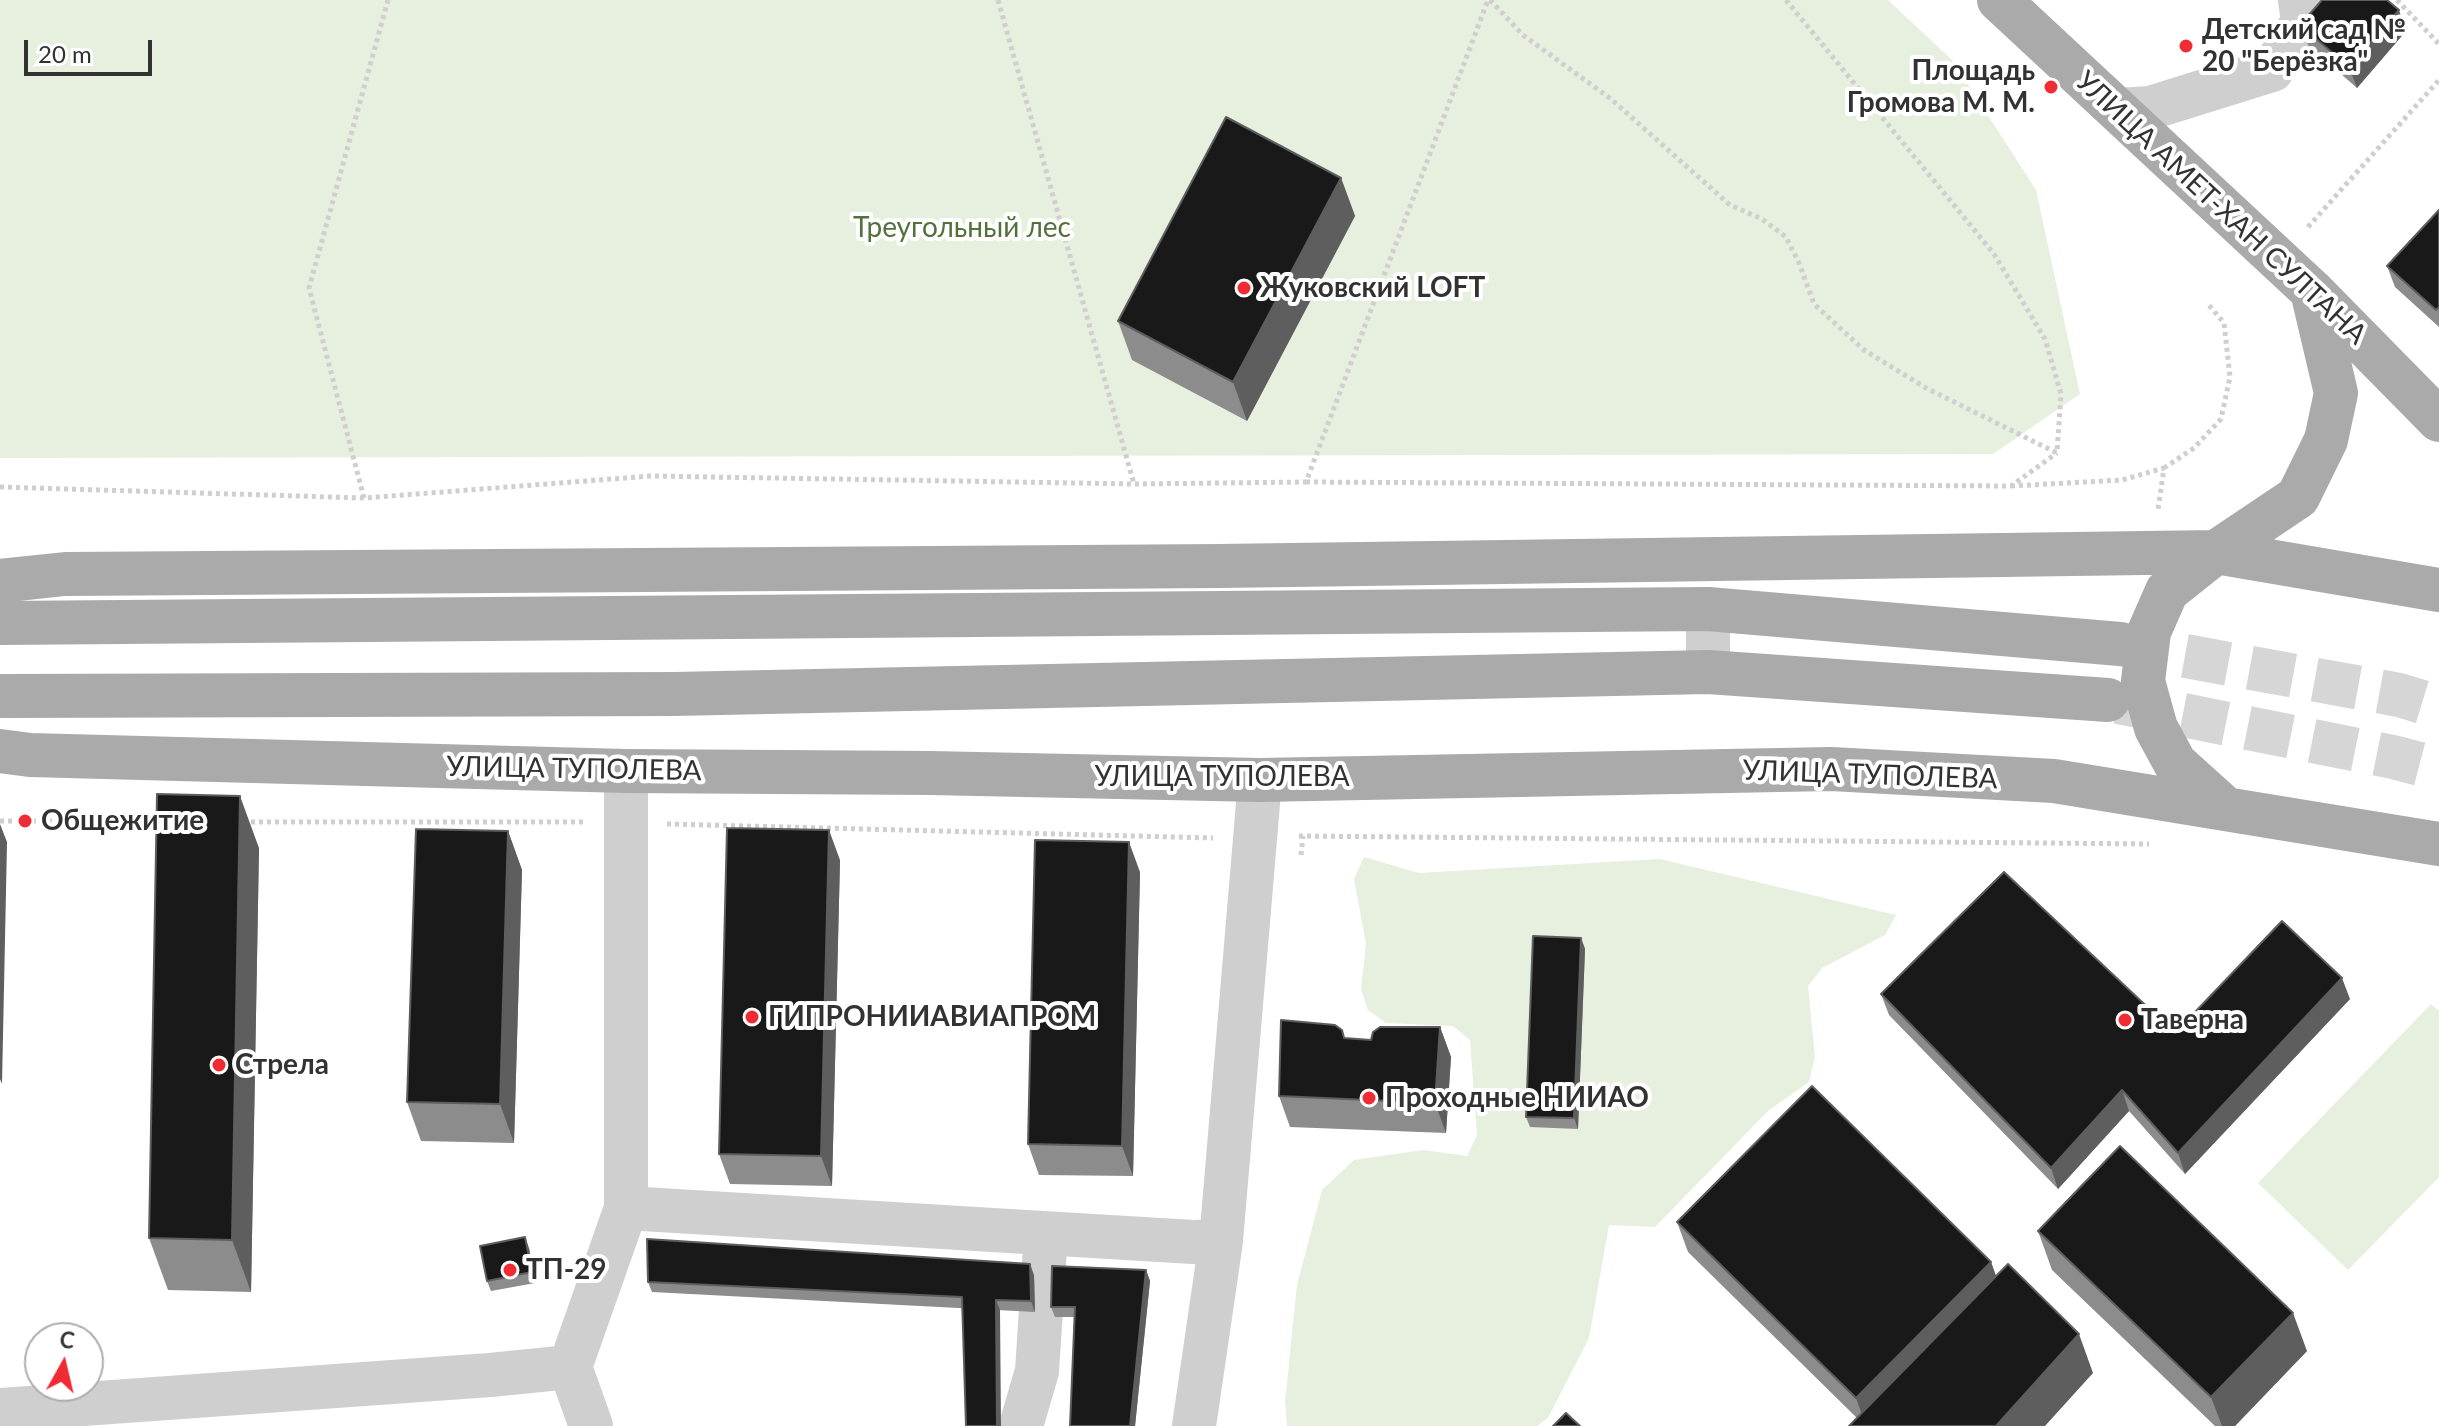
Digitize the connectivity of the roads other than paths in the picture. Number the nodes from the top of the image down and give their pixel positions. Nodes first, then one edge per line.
1 (1999, 0) edge
2 (2300, 0) edge
3 (2118, 110) junction
4 (2312, 291) junction
5 (2439, 420) edge
6 (2216, 552) junction
7 (0, 581) edge
8 (2439, 590) edge
9 (1708, 609) junction
10 (0, 623) edge
11 (2120, 644) tunnel mouth
12 (1708, 672) junction
13 (0, 696) edge
14 (2108, 700) tunnel mouth
15 (0, 751) edge
16 (626, 771) junction
17 (1260, 780) junction
18 (2226, 809) junction
19 (2439, 844) edge
20 (626, 1208) junction
21 (1046, 1233) junction
22 (1221, 1241) junction
23 (570, 1367) junction
24 (0, 1410) edge
25 (68, 1415) edge
26 (591, 1426) edge
27 (1021, 1426) edge
28 (1194, 1426) edge

1 - 3 main road, УЛИЦА АМЕТ-ХАН СУЛТАНА
2 - 3 street
3 - 4 main road, УЛИЦА АМЕТ-ХАН СУЛТАНА
4 - 5 main road, УЛИЦА АМЕТ-ХАН СУЛТАНА
4 - 6 main road
6 - 7 main road
6 - 8 main road
6 - 18 main road
9 - 10 main road
9 - 11 main road
9 - 12 street
12 - 13 main road
12 - 14 main road
15 - 16 main road, УЛИЦА ТУПОЛЕВА
16 - 17 main road, УЛИЦА ТУПОЛЕВА
16 - 20 street
17 - 18 main road, УЛИЦА ТУПОЛЕВА
17 - 22 street
18 - 19 main road, УЛИЦА ТУПОЛЕВА
20 - 21 street
20 - 23 street
21 - 22 street
21 - 27 street
22 - 28 street
23 - 25 street
23 - 26 street
24 - 25 street

